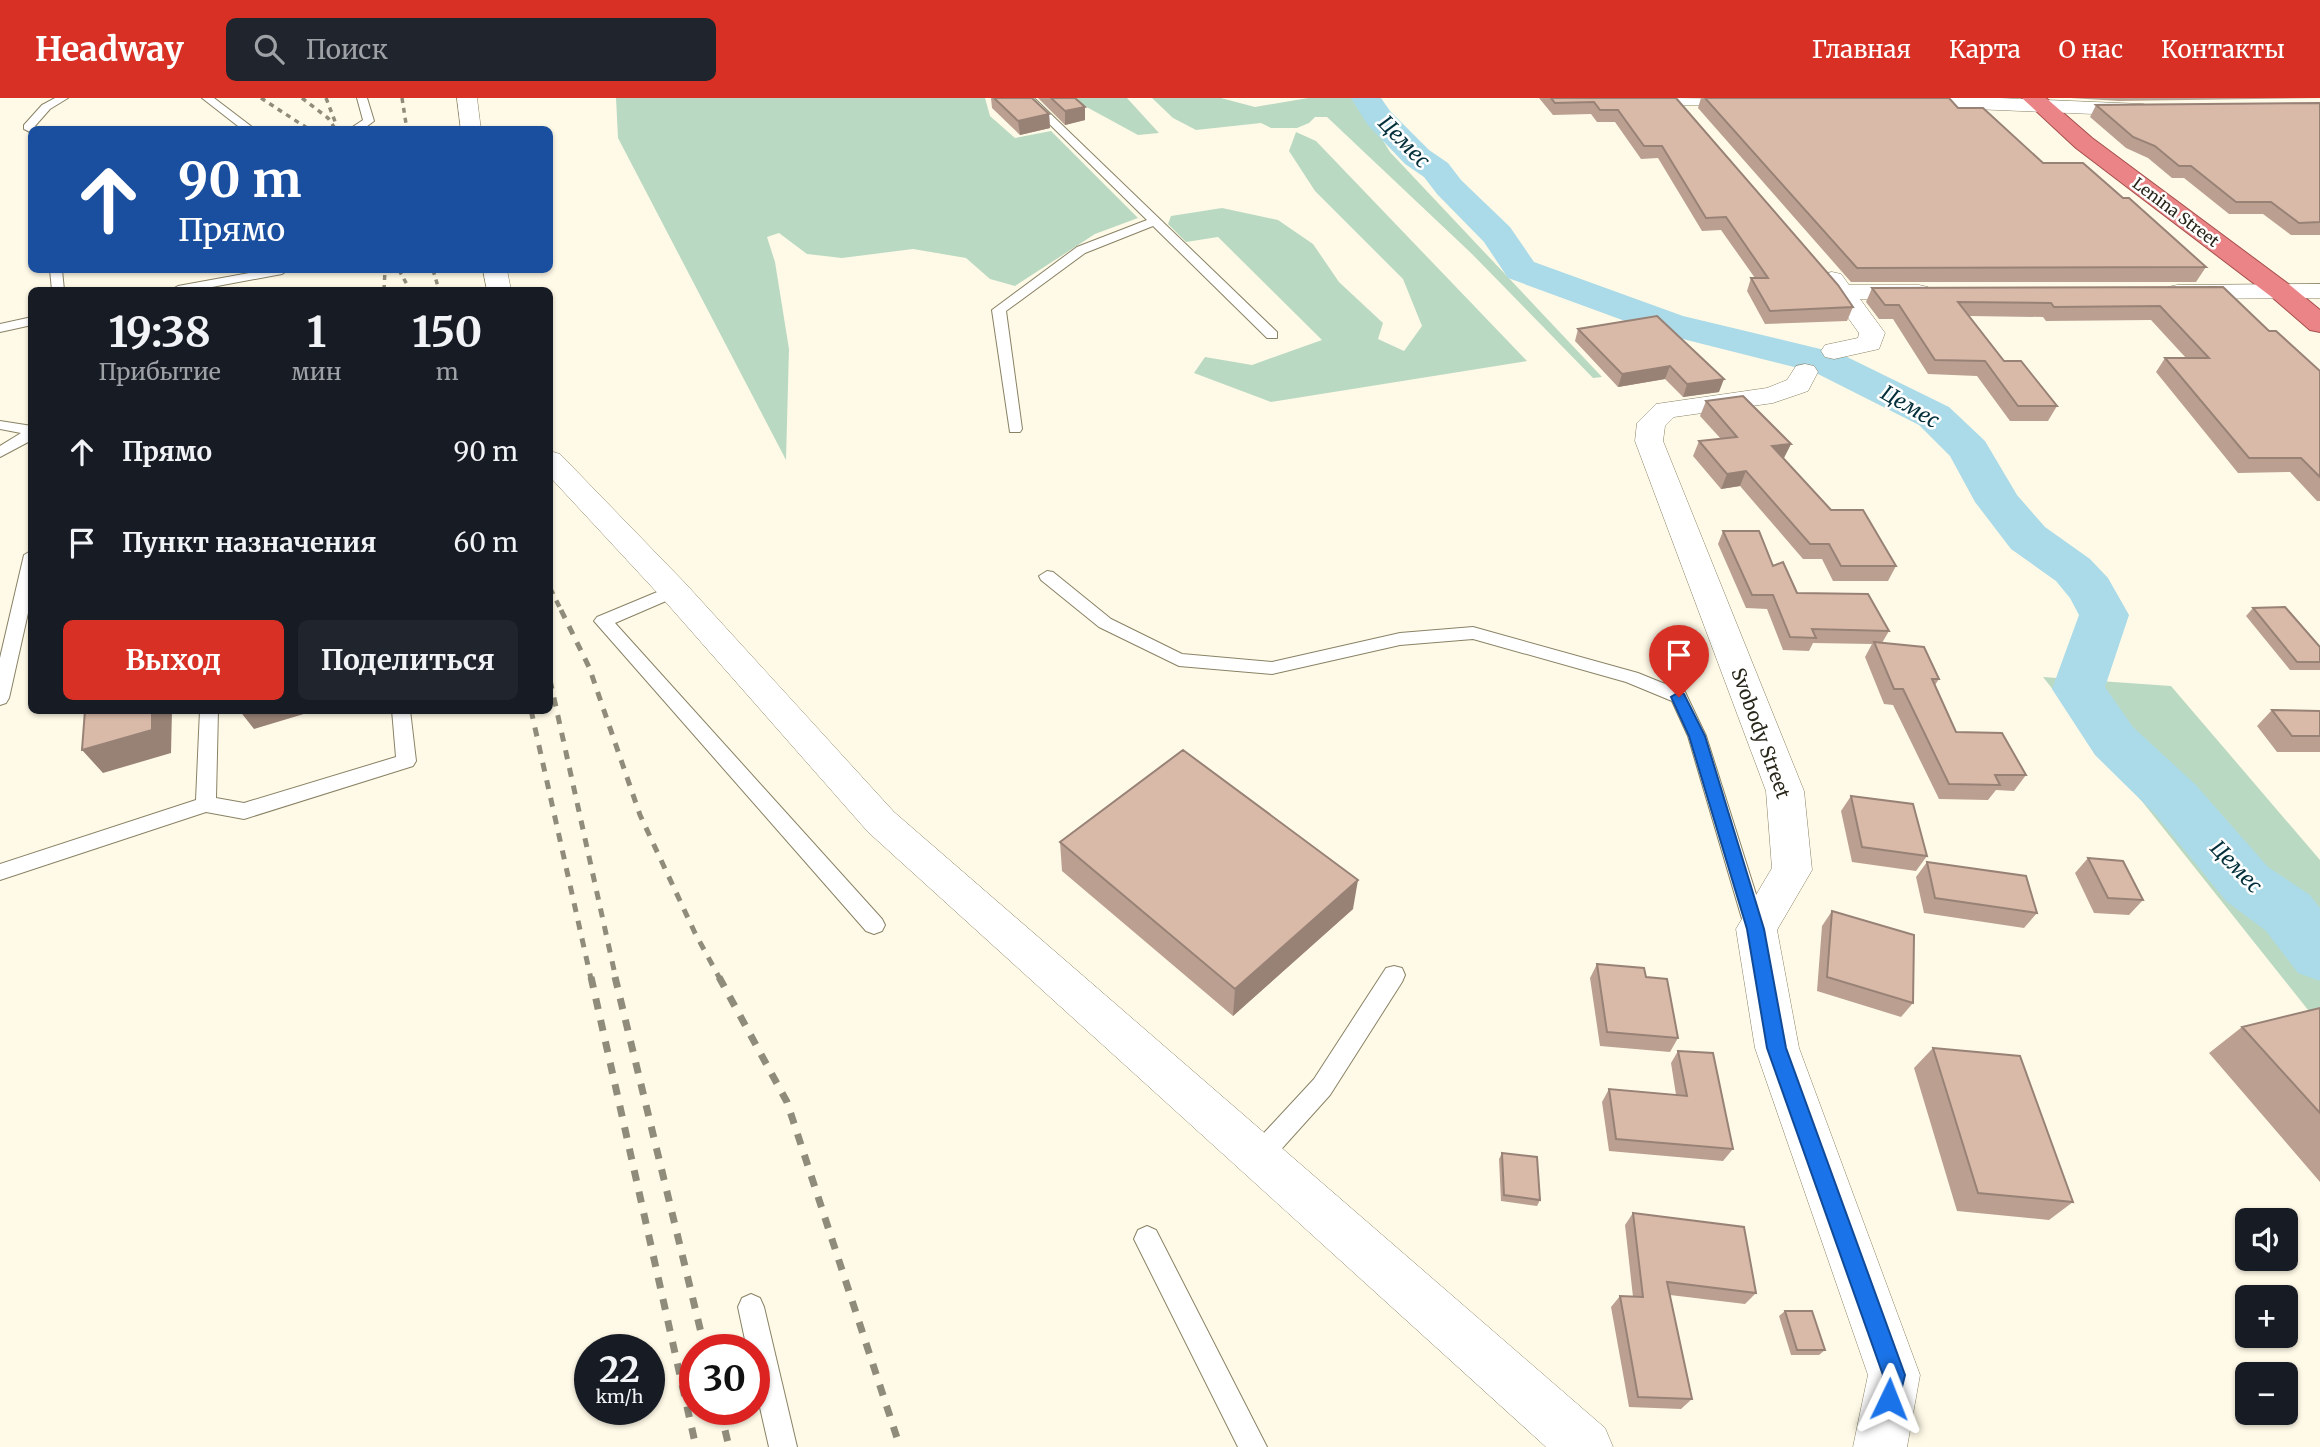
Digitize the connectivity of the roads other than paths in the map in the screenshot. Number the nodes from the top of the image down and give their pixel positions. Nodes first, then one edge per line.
1 (63, 98) edge
2 (207, 98) edge
3 (362, 98) edge
4 (467, 98) edge
5 (1028, 98) edge
6 (1675, 98) edge
7 (1772, 99) edge
8 (1882, 100) edge
9 (2036, 102) edge
10 (2159, 109) edge
11 (1693, 119) edge
12 (29, 126) edge
13 (246, 126) edge
14 (360, 126) edge
15 (470, 126) edge
16 (1154, 222) junction
17 (1817, 262) edge
18 (258, 273) edge
19 (192, 287) edge
20 (2320, 290) edge
21 (1843, 292) junction
22 (1939, 292) edge
23 (2158, 292) edge
24 (2282, 292) junction
25 (28, 322) edge
26 (2320, 324) edge
27 (0, 328) edge
28 (1272, 335) dead end
29 (0, 425) edge
30 (1015, 429) dead end
31 (28, 431) edge
32 (28, 434) edge
33 (0, 452) edge
34 (553, 463) edge
35 (28, 573) edge
36 (1047, 576) dead end
37 (674, 591) junction
38 (0, 698) edge
39 (209, 714) edge
40 (401, 714) edge
41 (206, 804) junction
42 (0, 872) edge
43 (874, 925) dead end
44 (1756, 929) junction
45 (1394, 975) dead end
46 (1259, 1156) junction
47 (1147, 1239) dead end
48 (751, 1307) dead end
49 (783, 1447) edge
50 (1253, 1447) edge
51 (1586, 1447) edge
52 (1880, 1447) edge

1 - 12 lane
2 - 13 lane
3 - 14 lane
4 - 15 street
5 - 16 lane
6 - 7 street
6 - 11 street
8 - 9 street
9 - 10 street
9 - 24 highway, Lenina Street
16 - 28 lane
16 - 30 lane
17 - 21 street, Svobody Street
18 - 19 lane
20 - 24 street
21 - 22 street
21 - 44 street, Svobody Street
23 - 24 street
24 - 26 highway, Lenina Street
25 - 27 lane
29 - 31 lane
32 - 33 lane
34 - 37 street
35 - 38 lane
36 - 44 lane
37 - 43 lane
37 - 46 street
39 - 41 lane
40 - 41 lane
41 - 42 lane
44 - 52 street
45 - 46 lane
46 - 51 street
47 - 50 lane
48 - 49 lane

